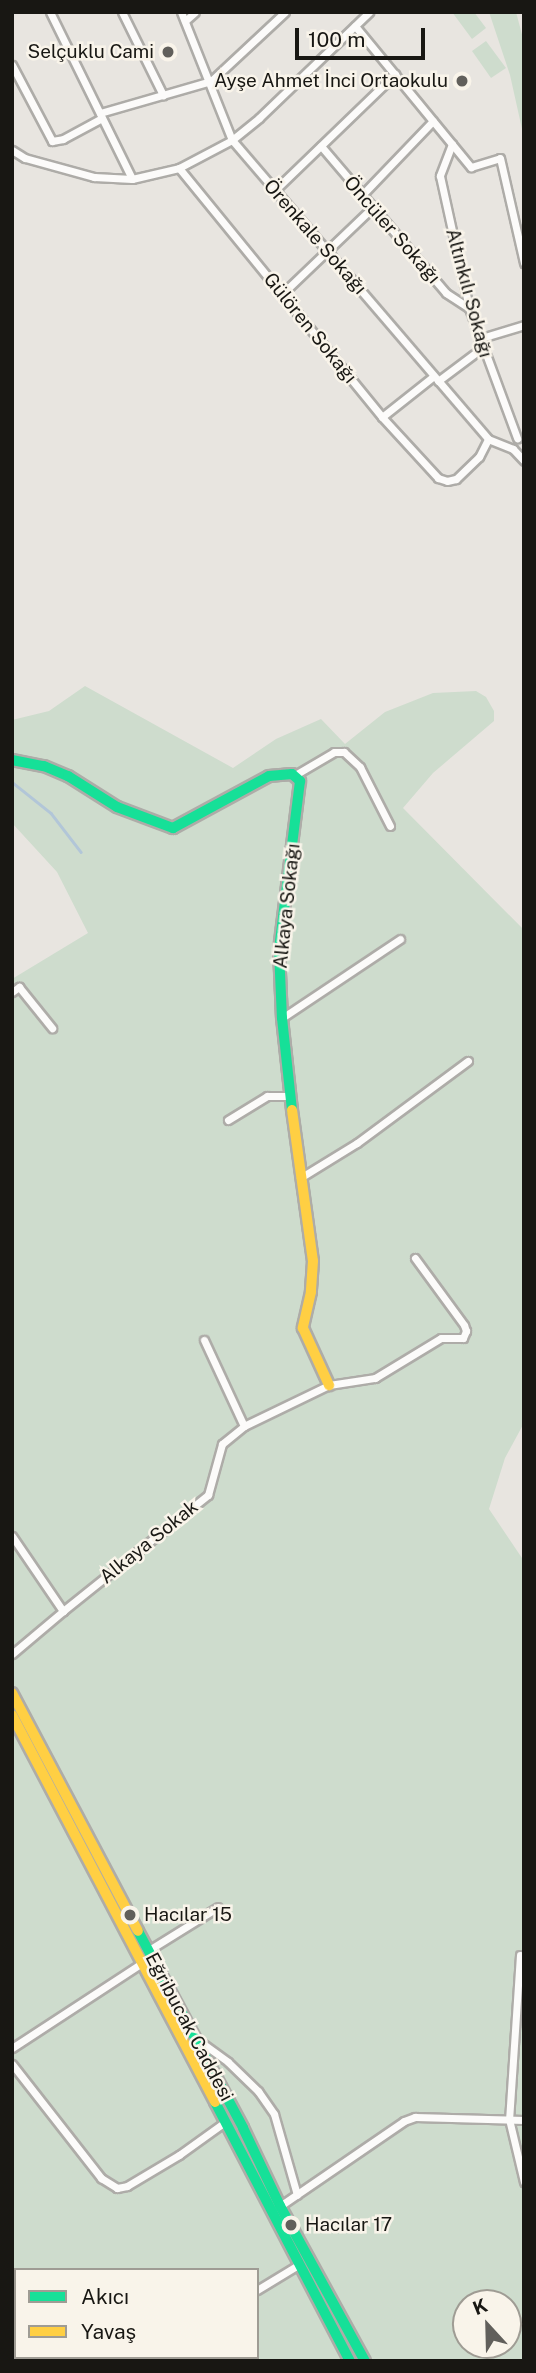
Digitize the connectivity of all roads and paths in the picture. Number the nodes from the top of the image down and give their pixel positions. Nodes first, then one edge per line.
1 (50, 12) edge
2 (122, 12) edge
3 (181, 12) edge
4 (195, 12) edge
5 (285, 12) edge
6 (364, 14) edge
7 (185, 21) junction
8 (355, 26) junction
9 (12, 65) edge
10 (395, 74) junction
11 (211, 81) junction
12 (163, 95) junction
13 (101, 116) junction
14 (433, 121) junction
15 (232, 140) junction
16 (452, 144) junction
17 (321, 146) junction
18 (12, 150) edge
19 (178, 168) junction
20 (132, 179) junction
21 (275, 190) junction
22 (361, 195) junction
23 (372, 208) junction
24 (328, 253) junction
25 (524, 263) edge
26 (282, 294) junction
27 (470, 308) junction
28 (524, 325) edge
29 (478, 338) junction
30 (482, 348) junction
31 (436, 379) junction
32 (382, 417) junction
33 (520, 437) edge
34 (488, 439) junction
35 (503, 443) junction
36 (524, 461) edge
37 (12, 760) edge
38 (295, 775) junction
39 (390, 826) dead end
40 (400, 939) dead end
41 (12, 992) edge
42 (282, 1018) junction
43 (52, 1028) dead end
44 (467, 1061) dead end
45 (291, 1096) junction
46 (229, 1120) dead end
47 (300, 1178) junction
48 (415, 1258) dead end
49 (204, 1340) dead end
50 (329, 1385) junction
51 (244, 1426) junction
52 (12, 1535) edge
53 (63, 1611) junction
54 (12, 1654) edge
55 (12, 1693) edge
56 (12, 1715) edge
57 (218, 1907) dead end
58 (149, 1950) junction
59 (520, 1955) dead end
60 (142, 1963) junction
61 (195, 2038) junction
62 (12, 2048) edge
63 (12, 2064) edge
64 (509, 2119) junction
65 (524, 2120) edge
66 (225, 2122) junction
67 (524, 2182) edge
68 (297, 2195) junction
69 (280, 2206) junction
70 (300, 2264) junction
71 (259, 2289) edge
72 (350, 2361) edge
73 (365, 2361) edge

1 - 13 street
2 - 12 street
3 - 7 street, Örenkale Sokağı
4 - 7 street
5 - 11 street
6 - 8 street
7 - 11 street, Örenkale Sokağı
8 - 10 street
8 - 15 street
9 - 13 street
10 - 14 street
10 - 17 street
11 - 12 street
11 - 15 street, Örenkale Sokağı
12 - 13 street
13 - 20 street
14 - 16 street
14 - 22 street
15 - 19 street
15 - 21 street, Örenkale Sokağı
16 - 25 street
16 - 27 street, Altınkılı Sokağı
17 - 21 street
17 - 22 street, Öncüler Sokağı
18 - 20 street
19 - 20 street
19 - 26 street, Gülören Sokağı
21 - 24 street, Örenkale Sokağı
22 - 23 street, Öncüler Sokağı
23 - 24 street
23 - 27 street, Öncüler Sokağı
24 - 26 street
24 - 31 street, Örenkale Sokağı
26 - 32 street, Gülören Sokağı
27 - 29 street, Altınkılı Sokağı
28 - 29 street
29 - 30 street, Altınkılı Sokağı
30 - 31 street
30 - 33 street, Altınkılı Sokağı
31 - 32 street
31 - 34 street, Örenkale Sokağı
32 - 34 street, Gülören Sokağı
33 - 35 street
34 - 35 street
35 - 36 street
37 - 38 main road
38 - 39 street
38 - 42 main road, Alkaya Sokağı
40 - 42 street
41 - 43 street
42 - 45 main road, Alkaya Sokağı
44 - 47 street
45 - 46 street
45 - 47 main road, Alkaya Sokağı
47 - 50 main road, Alkaya Sokağı
48 - 50 street, Alkaya Sokak
49 - 51 street
50 - 51 street, Alkaya Sokak
51 - 53 street, Alkaya Sokak
52 - 53 street
53 - 54 street, Alkaya Sokak
55 - 58 main road, Eğribucak Caddesi
56 - 60 main road, Eğribucak Caddesi
57 - 58 street
58 - 61 main road, Eğribucak Caddesi
59 - 64 street
60 - 62 street
60 - 66 main road, Eğribucak Caddesi
61 - 68 street
61 - 69 main road, Eğribucak Caddesi
63 - 66 street
64 - 65 street
64 - 67 street
64 - 68 street
66 - 70 main road, Eğribucak Caddesi
68 - 69 street
69 - 73 main road, Eğribucak Caddesi
70 - 71 street
70 - 72 main road, Eğribucak Caddesi

